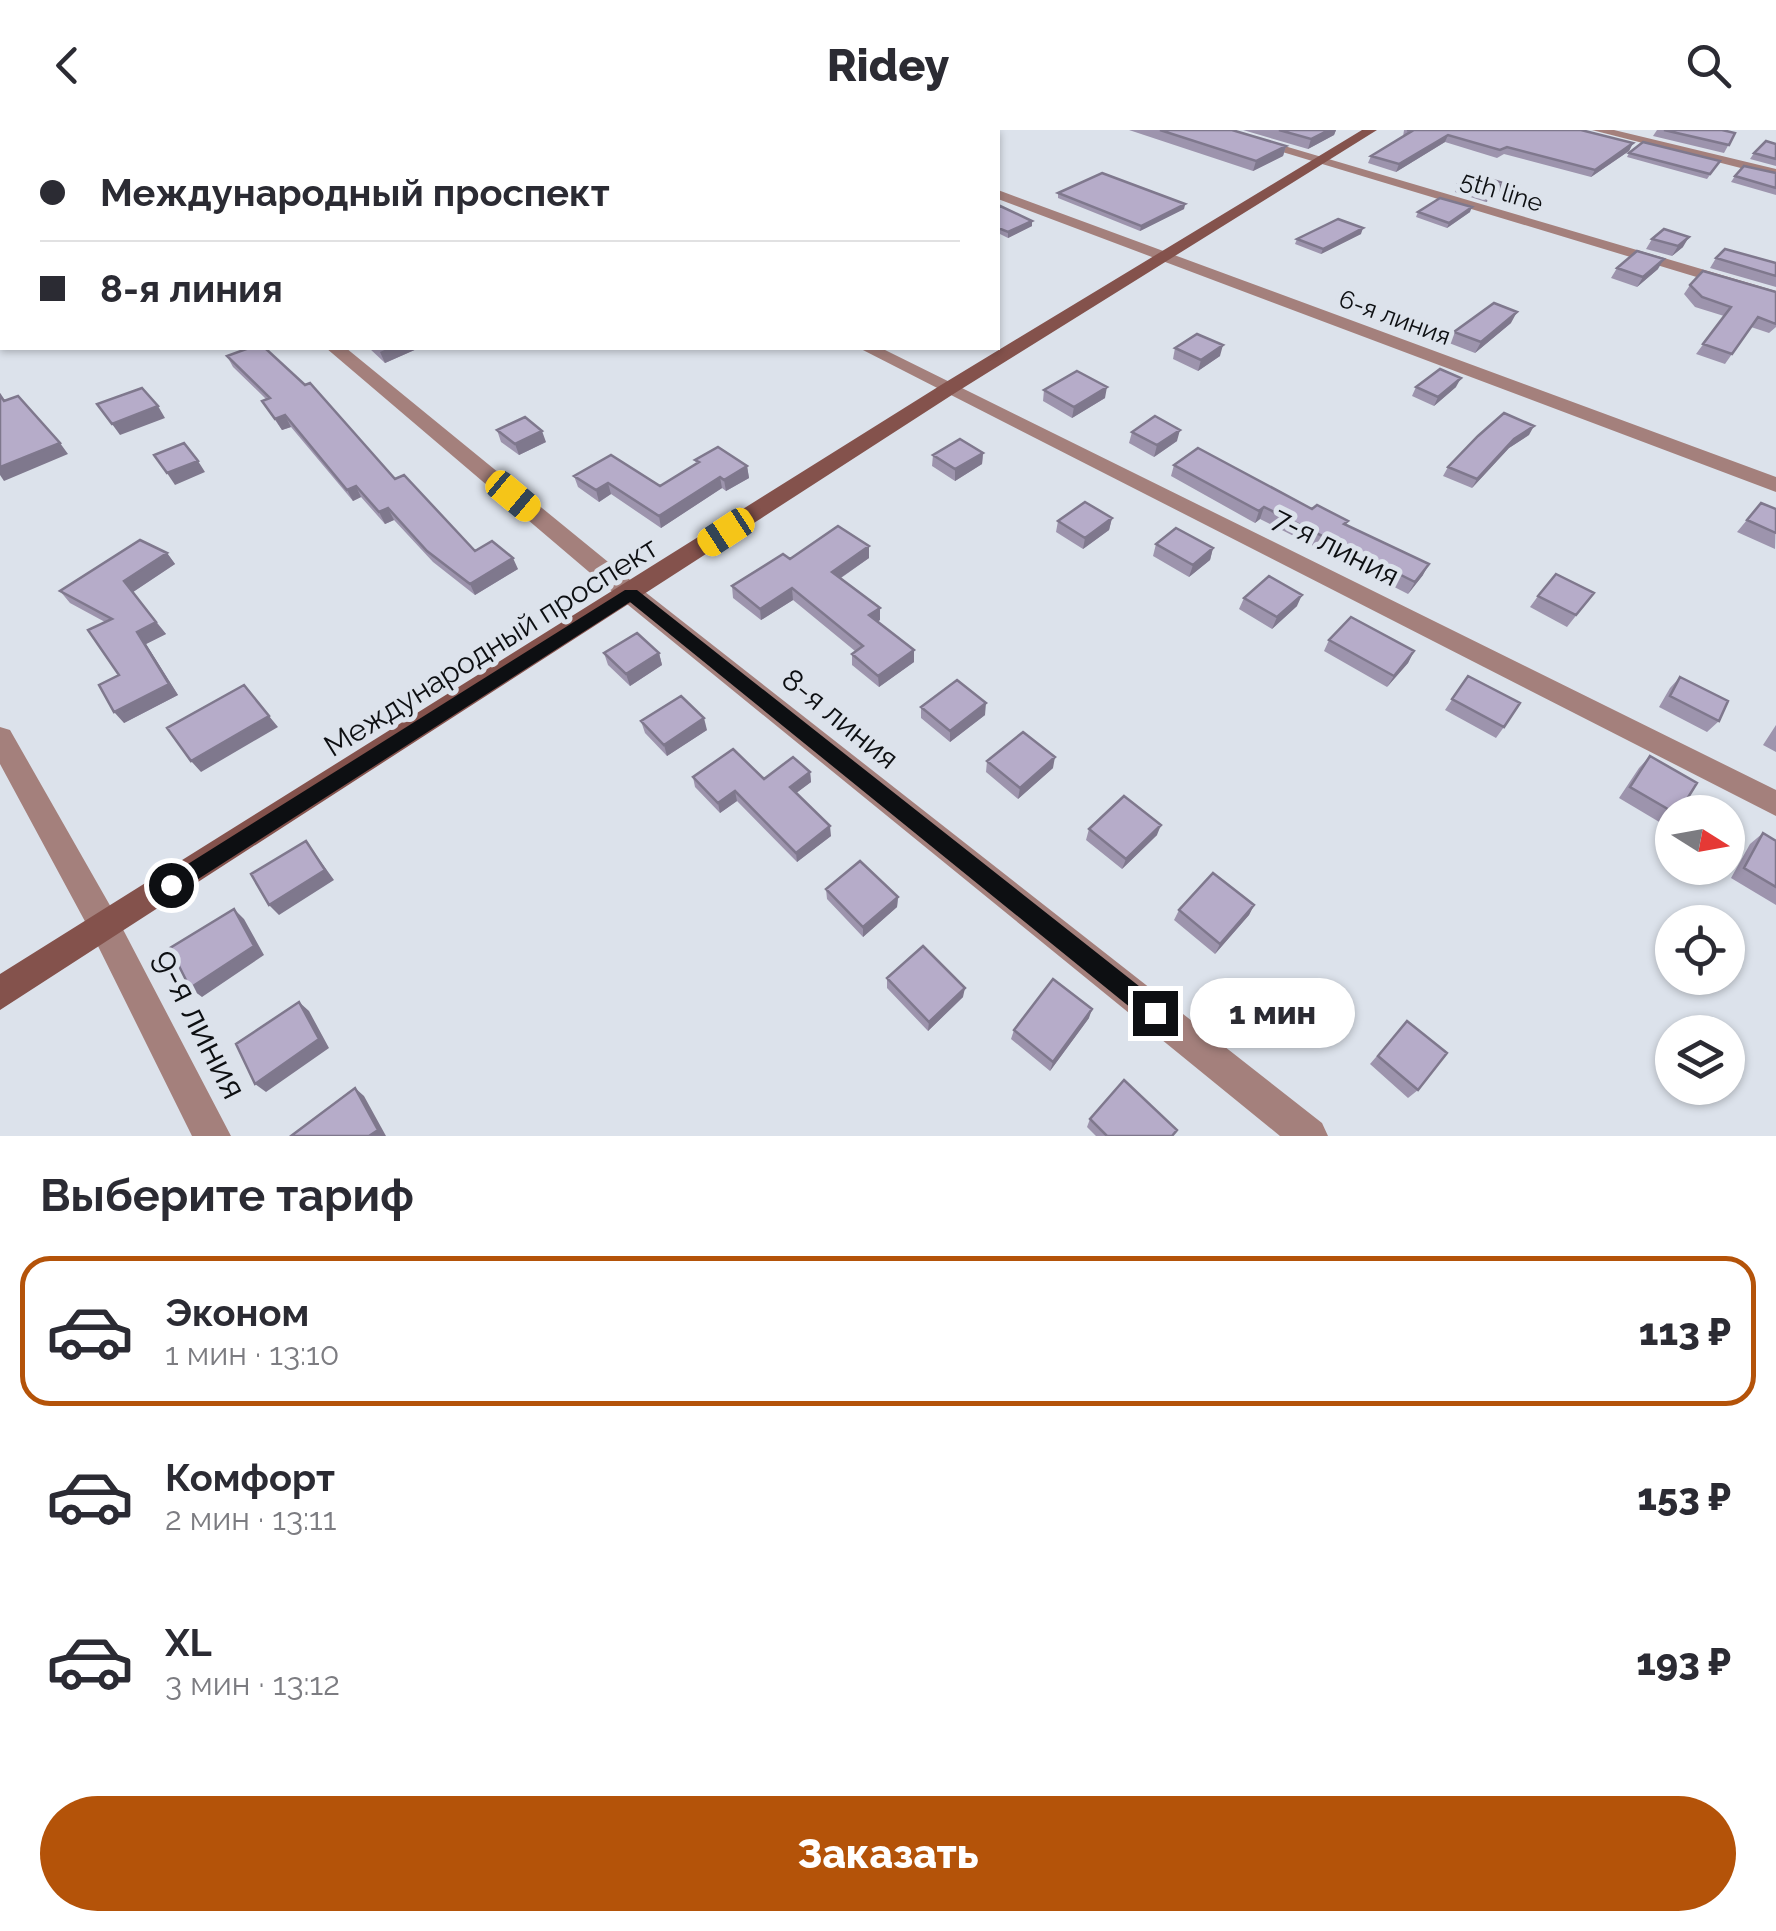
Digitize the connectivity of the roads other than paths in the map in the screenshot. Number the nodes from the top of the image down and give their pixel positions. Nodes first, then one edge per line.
1 (1216, 130) edge
2 (1372, 130) edge
3 (1598, 130) edge
4 (1321, 161) junction
5 (1776, 174) edge
6 (1000, 195) edge
7 (1163, 257) junction
8 (1776, 296) edge
9 (337, 350) edge
10 (872, 350) edge
11 (948, 388) junction
12 (1776, 485) edge
13 (631, 594) junction
14 (0, 738) edge
15 (1776, 804) edge
16 (105, 927) junction
17 (0, 992) edge
18 (212, 1136) edge
19 (1310, 1136) edge

1 - 4 street, 5th line
2 - 4 street, Международный проспект
3 - 5 street
4 - 7 street, Международный проспект
4 - 8 street, 5th line
6 - 7 street, 6-я линия
7 - 11 street, Международный проспект
7 - 12 street, 6-я линия
9 - 13 street, 8-я линия
10 - 11 street, 7-я линия
11 - 13 street, Международный проспект
11 - 15 street, 7-я линия
13 - 16 street, Международный проспект
13 - 19 street, 8-я линия
14 - 16 street, 9-я линия
16 - 17 street, Международный проспект
16 - 18 street, 9-я линия

